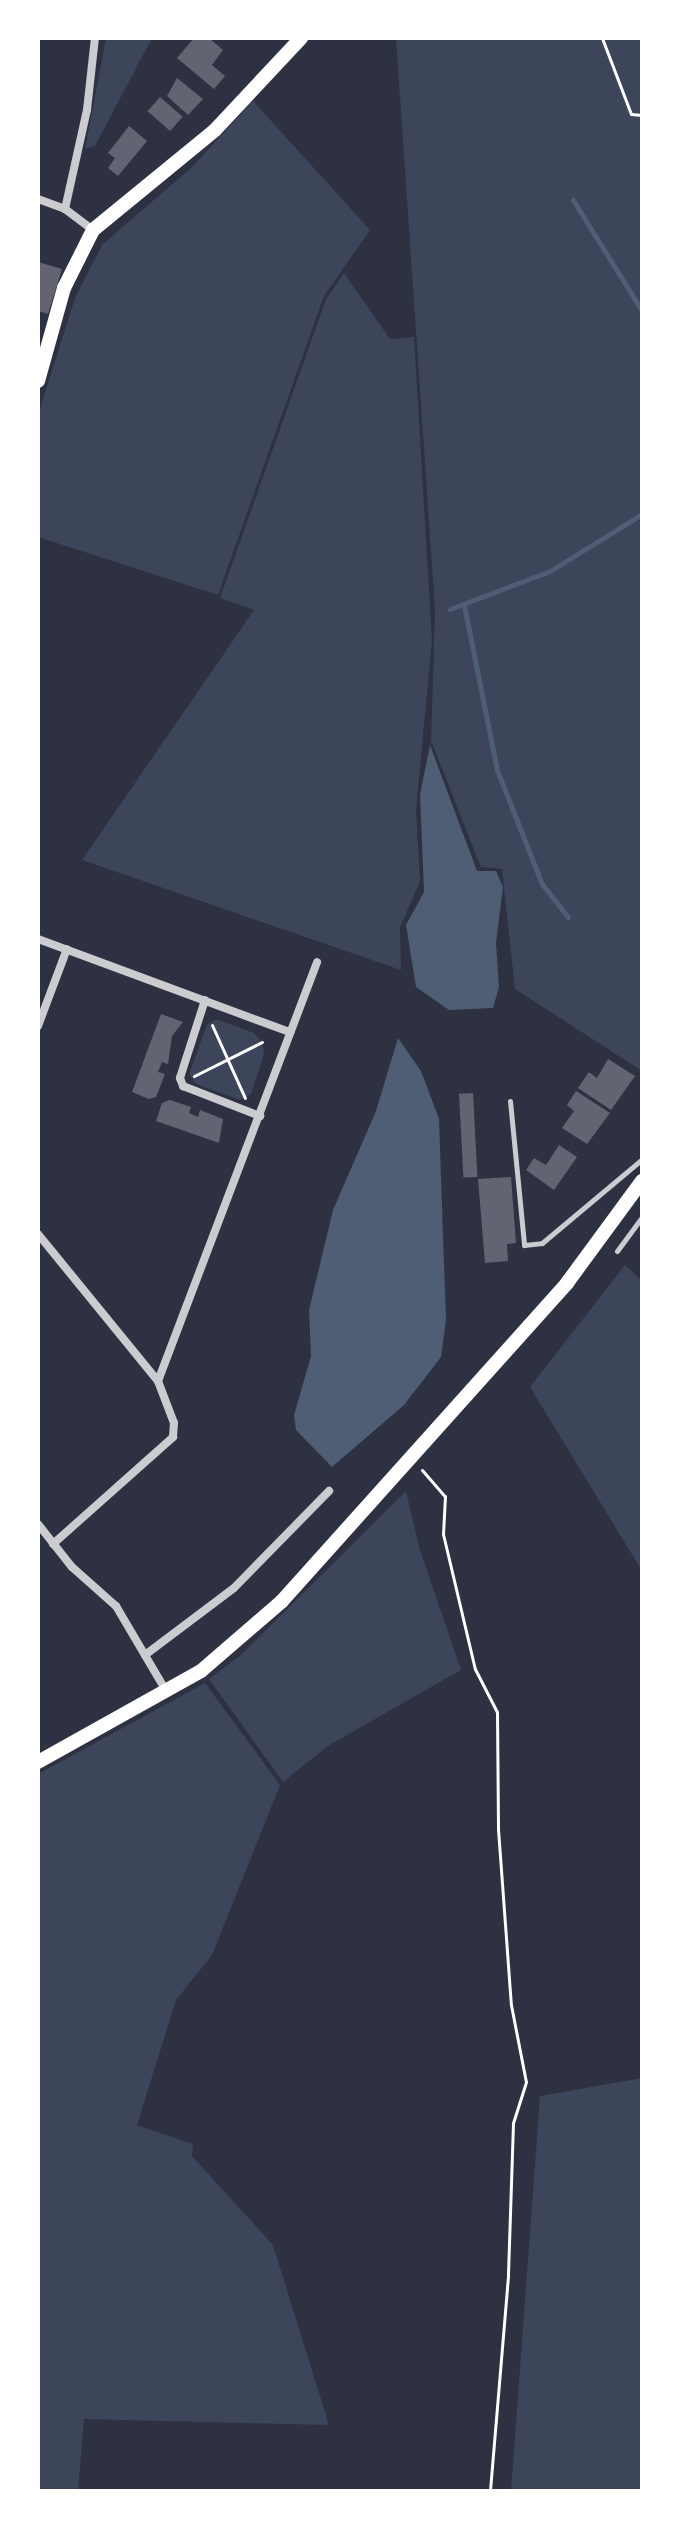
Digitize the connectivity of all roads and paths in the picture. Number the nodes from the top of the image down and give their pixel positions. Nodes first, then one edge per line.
1 (95, 38) edge
2 (301, 38) edge
3 (602, 38) edge
4 (642, 115) edge
5 (38, 199) edge
6 (65, 209) junction
7 (93, 230) junction
8 (38, 381) edge
9 (38, 939) edge
10 (67, 949) junction
11 (317, 962) dead end
12 (205, 1000) junction
13 (210, 1021) dead end
14 (38, 1026) edge
15 (290, 1032) junction
16 (262, 1042) dead end
17 (228, 1059) junction
18 (190, 1077) dead end
19 (245, 1098) dead end
20 (510, 1101) dead end
21 (260, 1116) junction
22 (642, 1159) edge
23 (642, 1181) edge
24 (642, 1217) edge
25 (38, 1234) edge
26 (617, 1251) dead end
27 (158, 1381) junction
28 (412, 1461) junction
29 (329, 1491) dead end
30 (38, 1524) edge
31 (53, 1544) junction
32 (145, 1655) junction
33 (166, 1692) junction
34 (38, 1762) edge
35 (490, 2491) edge

1 - 6 street
2 - 7 main road
3 - 4 path
5 - 6 street
6 - 7 street
7 - 8 main road
9 - 10 street
10 - 12 street
10 - 14 street
11 - 15 street
12 - 15 street
12 - 21 street
13 - 17 path
15 - 21 street
16 - 17 path
17 - 18 path
17 - 19 path
20 - 22 lane
21 - 27 street
23 - 28 main road
24 - 26 lane
25 - 27 street
27 - 31 street
28 - 33 main road
28 - 35 path
29 - 32 street
30 - 31 street
31 - 32 street
32 - 33 street
33 - 34 main road

